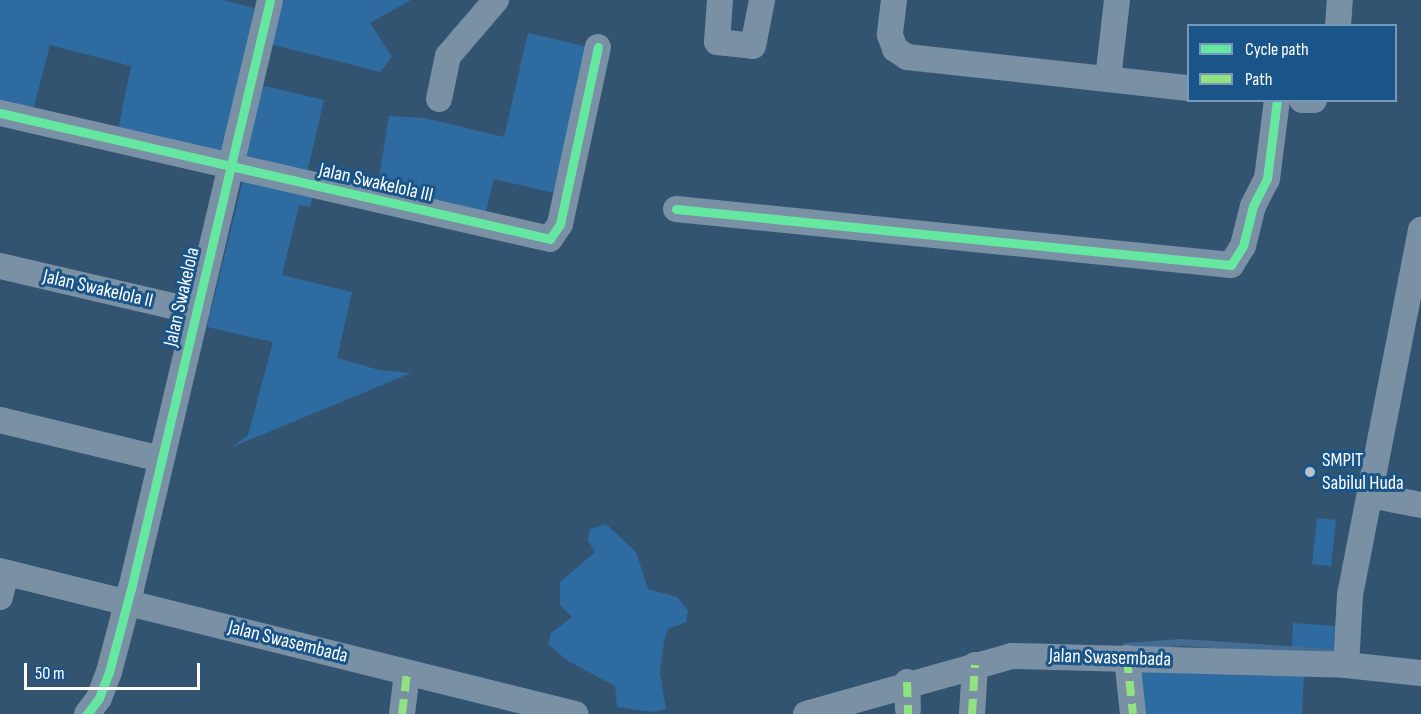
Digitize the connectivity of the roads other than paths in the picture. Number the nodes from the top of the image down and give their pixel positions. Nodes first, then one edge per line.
1 (270, 0) edge
2 (496, 0) edge
3 (720, 0) edge
4 (762, 0) edge
5 (894, 0) edge
6 (1117, 0) edge
7 (1340, 0) edge
8 (1338, 24) edge
9 (598, 47) dead end
10 (1108, 79) junction
11 (1187, 88) edge
12 (439, 99) dead end
13 (1277, 102) edge
14 (0, 113) edge
15 (231, 169) junction
16 (676, 209) dead end
17 (1421, 230) edge
18 (0, 266) edge
19 (197, 312) junction
20 (0, 420) edge
21 (161, 459) junction
22 (1370, 495) junction
23 (1421, 505) edge
24 (2, 580) edge
25 (126, 602) junction
26 (1127, 658) junction
27 (975, 665) junction
28 (1346, 665) junction
29 (407, 673) junction
30 (1421, 673) edge
31 (907, 682) junction
32 (908, 709) dead end
33 (87, 714) edge
34 (402, 714) edge
35 (575, 714) edge
36 (806, 714) edge
37 (972, 714) edge
38 (1133, 714) edge

1 - 15 street, Jalan Swakelola
2 - 12 street
3 - 4 street
5 - 10 street
6 - 10 street
7 - 8 street
9 - 15 street, Jalan Swakelola III
10 - 11 street
13 - 16 street
14 - 15 street, Jalan Swakelola III
15 - 19 street, Jalan Swakelola
17 - 22 street
18 - 19 street, Jalan Swakelola II
19 - 21 street, Jalan Swakelola
20 - 21 street
21 - 25 street, Jalan Swakelola
22 - 23 street
22 - 28 street
24 - 25 street, Jalan Swasembada
25 - 29 street, Jalan Swasembada
25 - 33 street, Jalan Swakelola
26 - 27 street, Jalan Swasembada
26 - 28 street, Jalan Swasembada
26 - 38 street
27 - 31 street, Jalan Swasembada
27 - 37 street
28 - 30 street, Jalan Swasembada
29 - 34 street
29 - 35 street, Jalan Swasembada
31 - 32 street
31 - 36 street, Jalan Swasembada

